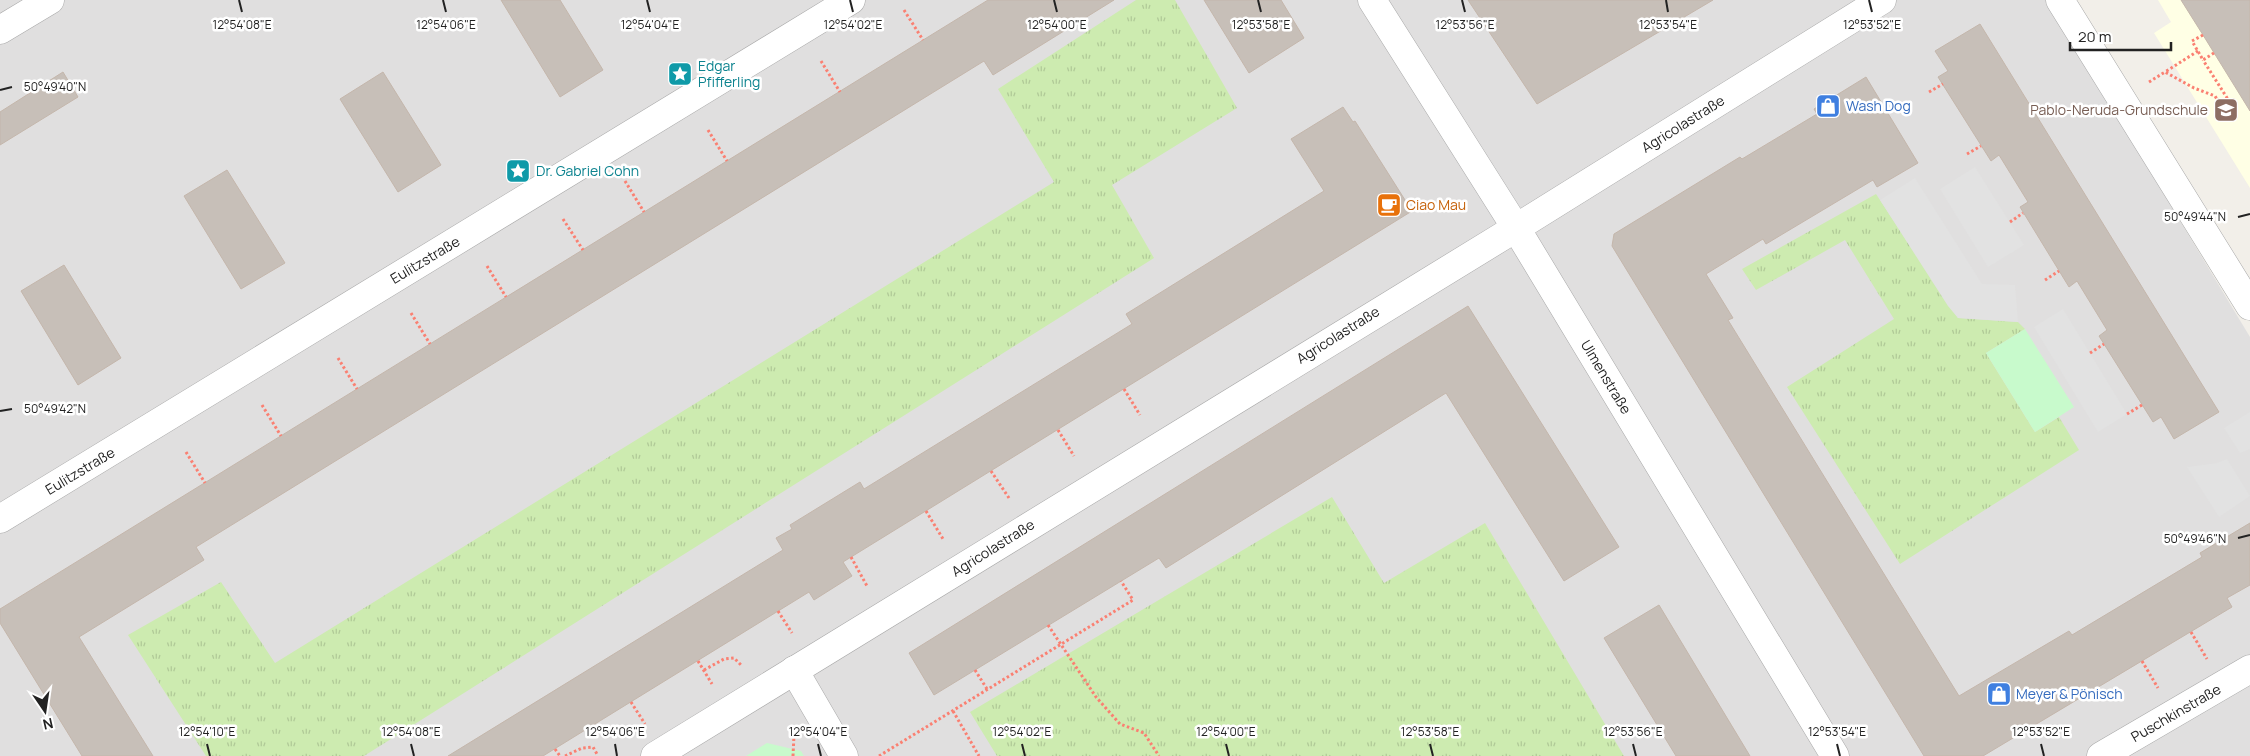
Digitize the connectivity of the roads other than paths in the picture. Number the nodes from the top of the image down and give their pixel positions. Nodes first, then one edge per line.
1 (50, 0) edge
2 (851, 0) edge
3 (1372, 0) edge
4 (1882, 0) edge
5 (2060, 0) edge
6 (0, 30) edge
7 (1516, 228) junction
8 (2250, 306) edge
9 (0, 520) edge
10 (2250, 669) edge
11 (794, 670) junction
12 (655, 756) edge
13 (844, 756) edge
14 (1835, 756) edge
15 (2101, 756) edge

1 - 6 street
2 - 9 street, Eulitzstraße
3 - 7 street, Ulmenstraße
4 - 7 street, Agricolastraße
5 - 8 street
7 - 11 street, Agricolastraße
7 - 14 street, Ulmenstraße
10 - 15 street, Puschkinstraße
11 - 12 street, Agricolastraße
11 - 13 street

